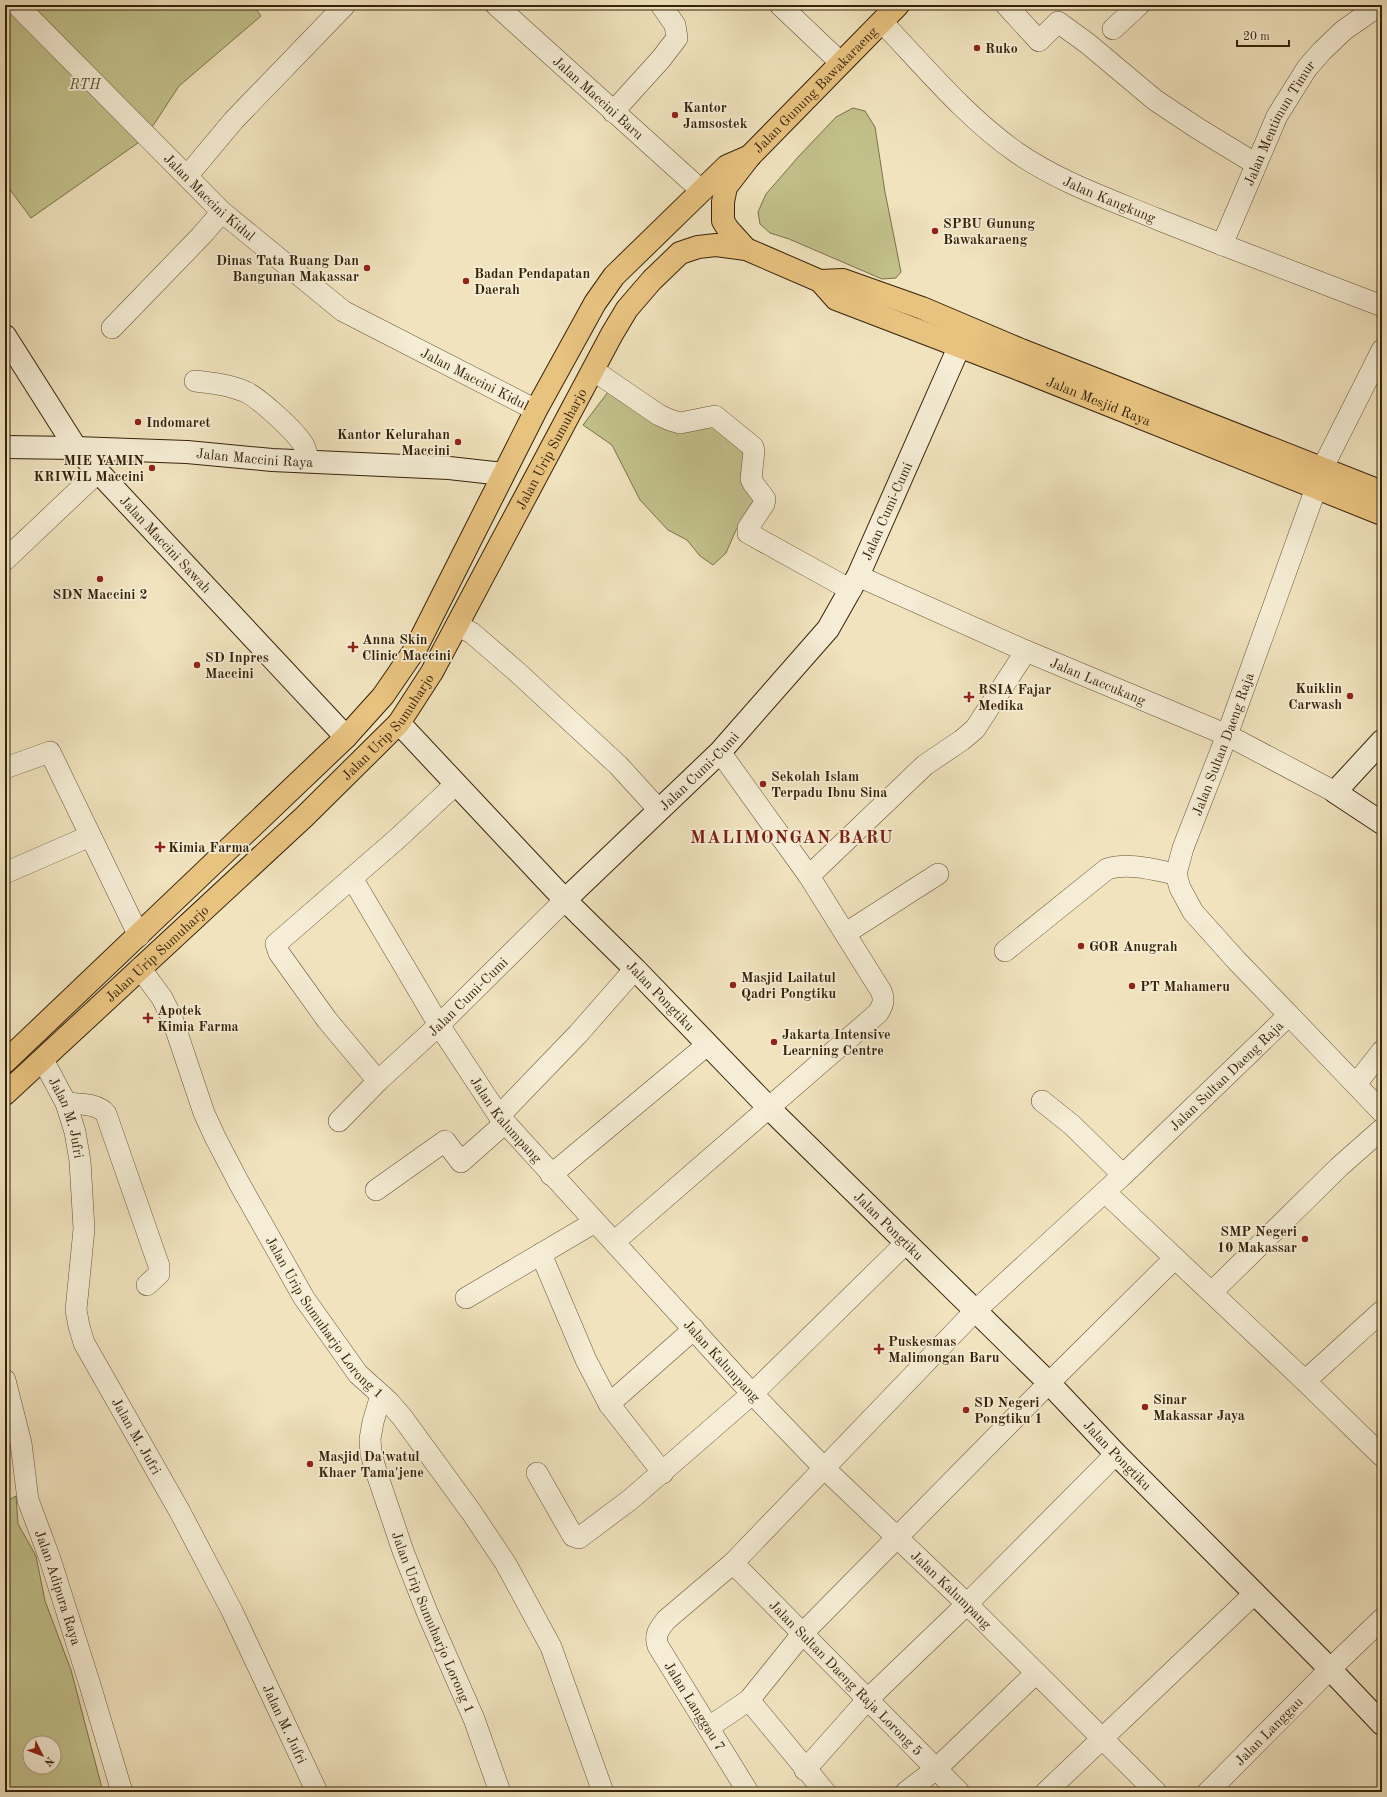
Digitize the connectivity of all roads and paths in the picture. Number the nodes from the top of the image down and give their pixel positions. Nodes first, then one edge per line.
1 (17, 5) edge
2 (345, 5) edge
3 (496, 5) edge
4 (661, 5) edge
5 (780, 5) edge
6 (898, 5) edge
7 (1006, 5) edge
8 (1139, 5) edge
9 (1380, 5) edge
10 (882, 22) junction
11 (1113, 29) dead end
12 (841, 63) junction
13 (613, 112) junction
14 (750, 156) junction
15 (1256, 164) junction
16 (188, 175) junction
17 (702, 191) junction
18 (222, 212) junction
19 (1222, 245) junction
20 (746, 249) junction
21 (820, 281) junction
22 (1382, 306) edge
23 (112, 328) dead end
24 (5, 336) edge
25 (959, 347) junction
26 (1382, 350) edge
27 (1018, 359) junction
28 (593, 370) junction
29 (195, 381) dead end
30 (536, 410) junction
31 (5, 447) edge
32 (76, 448) junction
33 (309, 461) junction
34 (98, 472) junction
35 (503, 474) junction
36 (1319, 479) junction
37 (1382, 492) edge
38 (1382, 514) edge
39 (5, 560) edge
40 (855, 583) junction
41 (457, 625) junction
42 (1026, 651) junction
43 (399, 723) junction
44 (1227, 735) junction
45 (346, 737) junction
46 (1382, 741) edge
47 (720, 752) junction
48 (5, 768) edge
49 (456, 784) junction
50 (1335, 792) junction
51 (660, 810) junction
52 (1382, 823) edge
53 (90, 836) junction
54 (5, 874) edge
55 (938, 874) dead end
56 (1176, 874) junction
57 (809, 876) junction
58 (352, 878) junction
59 (565, 900) junction
60 (846, 933) junction
61 (138, 936) junction
62 (1005, 951) dead end
63 (140, 968) junction
64 (635, 969) junction
65 (1289, 1015) junction
66 (440, 1025) junction
67 (707, 1045) junction
68 (1382, 1051) edge
69 (43, 1060) junction
70 (5, 1062) edge
71 (378, 1081) junction
72 (1356, 1084) junction
73 (5, 1094) edge
74 (1042, 1101) dead end
75 (66, 1103) junction
76 (770, 1109) junction
77 (1382, 1112) edge
78 (502, 1119) junction
79 (339, 1121) dead end
80 (1382, 1129) edge
81 (551, 1175) junction
82 (1123, 1175) junction
83 (376, 1190) dead end
84 (1105, 1192) junction
85 (595, 1222) junction
86 (614, 1242) junction
87 (906, 1243) junction
88 (541, 1254) junction
89 (1175, 1258) junction
90 (147, 1285) dead end
91 (1212, 1292) junction
92 (466, 1298) dead end
93 (975, 1311) junction
94 (1382, 1312) edge
95 (694, 1329) junction
96 (5, 1380) edge
97 (1305, 1381) junction
98 (1049, 1383) junction
99 (753, 1393) junction
100 (381, 1395) junction
101 (609, 1404) junction
102 (1116, 1454) junction
103 (1382, 1456) edge
104 (824, 1468) junction
105 (537, 1473) dead end
106 (663, 1473) junction
107 (897, 1537) junction
108 (733, 1563) junction
109 (1254, 1594) junction
110 (967, 1604) junction
111 (1382, 1619) edge
112 (666, 1620) joint
113 (803, 1633) junction
114 (1330, 1669) junction
115 (1036, 1673) junction
116 (749, 1700) junction
117 (867, 1700) junction
118 (1382, 1724) edge
119 (709, 1727) junction
120 (1104, 1739) junction
121 (936, 1769) junction
122 (805, 1770) junction
123 (122, 1792) edge
124 (317, 1792) edge
125 (500, 1792) edge
126 (603, 1792) edge
127 (748, 1792) edge
128 (825, 1792) edge
129 (906, 1792) edge
130 (959, 1792) edge
131 (1046, 1792) edge
132 (1156, 1792) edge
133 (1208, 1792) edge

1 - 16 street, Jalan Maccini Kidul
2 - 16 street
3 - 13 street, Jalan Maccini Baru
4 - 13 street
5 - 12 street
6 - 10 highway, Jalan Gunung Bawakaraeng
7 - 15 street
8 - 11 street
9 - 15 street, Jalan Mentimun Timur
10 - 12 highway, Jalan Gunung Bawakaraeng
10 - 19 street, Jalan Kangkung
12 - 14 highway, Jalan Gunung Bawakaraeng
13 - 17 street, Jalan Maccini Baru
14 - 17 highway, Jalan Gunung Bawakaraeng
14 - 20 highway, Jalan Gunung Bawakaraeng
15 - 19 street, Jalan Mentimun Timur
16 - 18 street, Jalan Maccini Kidul
17 - 30 highway, Jalan Urip Sumuharjo
18 - 23 street
18 - 30 street, Jalan Maccini Kidul
19 - 22 street, Jalan Kangkung
20 - 21 highway, Jalan Mesjid Raya
20 - 28 highway, Jalan Urip Sumuharjo
21 - 25 highway, Jalan Mesjid Raya
21 - 27 highway, Jalan Mesjid Raya
24 - 32 street, Jalan Maccini Sawah
25 - 27 highway, Jalan Mesjid Raya
25 - 40 street, Jalan Cumi-Cumi
26 - 36 street, Jalan Sultan Daeng Raja
27 - 36 highway, Jalan Mesjid Raya
28 - 40 street, Jalan Laccukang
28 - 41 highway, Jalan Urip Sumuharjo
29 - 33 street
30 - 35 highway, Jalan Urip Sumuharjo
31 - 32 street, Jalan Maccini Raya
32 - 33 street, Jalan Maccini Raya
32 - 34 street, Jalan Maccini Sawah
33 - 35 street, Jalan Maccini Raya
34 - 39 street
34 - 45 street, Jalan Maccini Sawah
35 - 45 highway, Jalan Urip Sumuharjo
36 - 37 highway, Jalan Mesjid Raya
36 - 38 highway, Jalan Mesjid Raya
36 - 44 street, Jalan Sultan Daeng Raja
40 - 42 street, Jalan Laccukang
40 - 47 street, Jalan Cumi-Cumi
41 - 43 highway, Jalan Urip Sumuharjo
41 - 51 street
42 - 44 street, Jalan Laccukang
42 - 57 street
43 - 49 street, Jalan Pongtiku
43 - 63 highway, Jalan Urip Sumuharjo
44 - 50 street, Jalan Laccukang
44 - 56 street, Jalan Sultan Daeng Raja
45 - 61 highway, Jalan Urip Sumuharjo
46 - 50 street
47 - 51 street, Jalan Cumi-Cumi
47 - 57 street
48 - 53 street
49 - 58 street
49 - 59 street, Jalan Pongtiku
50 - 52 street
51 - 59 street, Jalan Cumi-Cumi
53 - 54 street
53 - 61 street
55 - 60 street
56 - 62 street
56 - 65 street, Jalan Sultan Daeng Raja
57 - 60 street
58 - 66 street, Jalan Kalumpang
58 - 71 street
59 - 64 street, Jalan Pongtiku
59 - 66 street, Jalan Cumi-Cumi
60 - 76 street
61 - 70 highway, Jalan Urip Sumuharjo
63 - 69 highway, Jalan Urip Sumuharjo
63 - 100 street, Jalan Urip Sumuharjo Lorong 1
64 - 67 street, Jalan Pongtiku
64 - 78 street
65 - 72 street
65 - 82 street, Jalan Sultan Daeng Raja
66 - 71 street, Jalan Cumi-Cumi
66 - 78 street, Jalan Kalumpang
67 - 76 street, Jalan Pongtiku
67 - 81 street
68 - 72 street
69 - 73 highway, Jalan Urip Sumuharjo
69 - 75 street, Jalan M. Jufri
71 - 79 street, Jalan Cumi-Cumi
72 - 77 street
74 - 82 street
75 - 90 street
75 - 124 street, Jalan M. Jufri
76 - 86 street
76 - 87 street, Jalan Pongtiku
78 - 81 street, Jalan Kalumpang
78 - 83 street
80 - 91 street
81 - 85 street, Jalan Kalumpang
82 - 84 street, Jalan Sultan Daeng Raja
84 - 89 street
84 - 93 street, Jalan Sultan Daeng Raja
85 - 86 street, Jalan Kalumpang
85 - 88 street
86 - 95 street, Jalan Kalumpang
87 - 93 street, Jalan Pongtiku
87 - 99 street
88 - 92 street
88 - 101 street
89 - 91 street
89 - 98 street
91 - 97 street
93 - 98 street, Jalan Pongtiku
93 - 104 street, Jalan Sultan Daeng Raja
94 - 97 street
95 - 99 street, Jalan Kalumpang
95 - 101 street
96 - 123 street, Jalan Adipura Raya
97 - 103 street
98 - 102 street, Jalan Pongtiku
98 - 107 street
99 - 104 street, Jalan Kalumpang
99 - 106 street
100 - 125 street, Jalan Urip Sumuharjo Lorong 1
100 - 126 street
101 - 106 street
102 - 109 street, Jalan Pongtiku
102 - 110 street
104 - 107 street, Jalan Kalumpang
104 - 108 street, Jalan Sultan Daeng Raja
105 - 106 street
107 - 110 street, Jalan Kalumpang
107 - 113 street
108 - 112 street, Jalan Sultan Daeng Raja
108 - 113 street, Jalan Sultan Daeng Raja Lorong 5
109 - 114 street, Jalan Pongtiku
109 - 120 street
110 - 115 street, Jalan Kalumpang
110 - 117 street
111 - 114 street, Jalan Langgau
112 - 119 street, Jalan Langgau 7
113 - 116 street
113 - 117 street, Jalan Sultan Daeng Raja Lorong 5
114 - 118 street, Jalan Pongtiku
114 - 133 street, Jalan Langgau
115 - 120 street, Jalan Kalumpang
115 - 121 street
116 - 119 street
116 - 122 street
117 - 121 street, Jalan Sultan Daeng Raja Lorong 5
117 - 122 street
119 - 127 street, Jalan Langgau 7
120 - 131 street
120 - 132 street, Jalan Kalumpang
121 - 129 street
121 - 130 street, Jalan Sultan Daeng Raja Lorong 5
122 - 128 street

